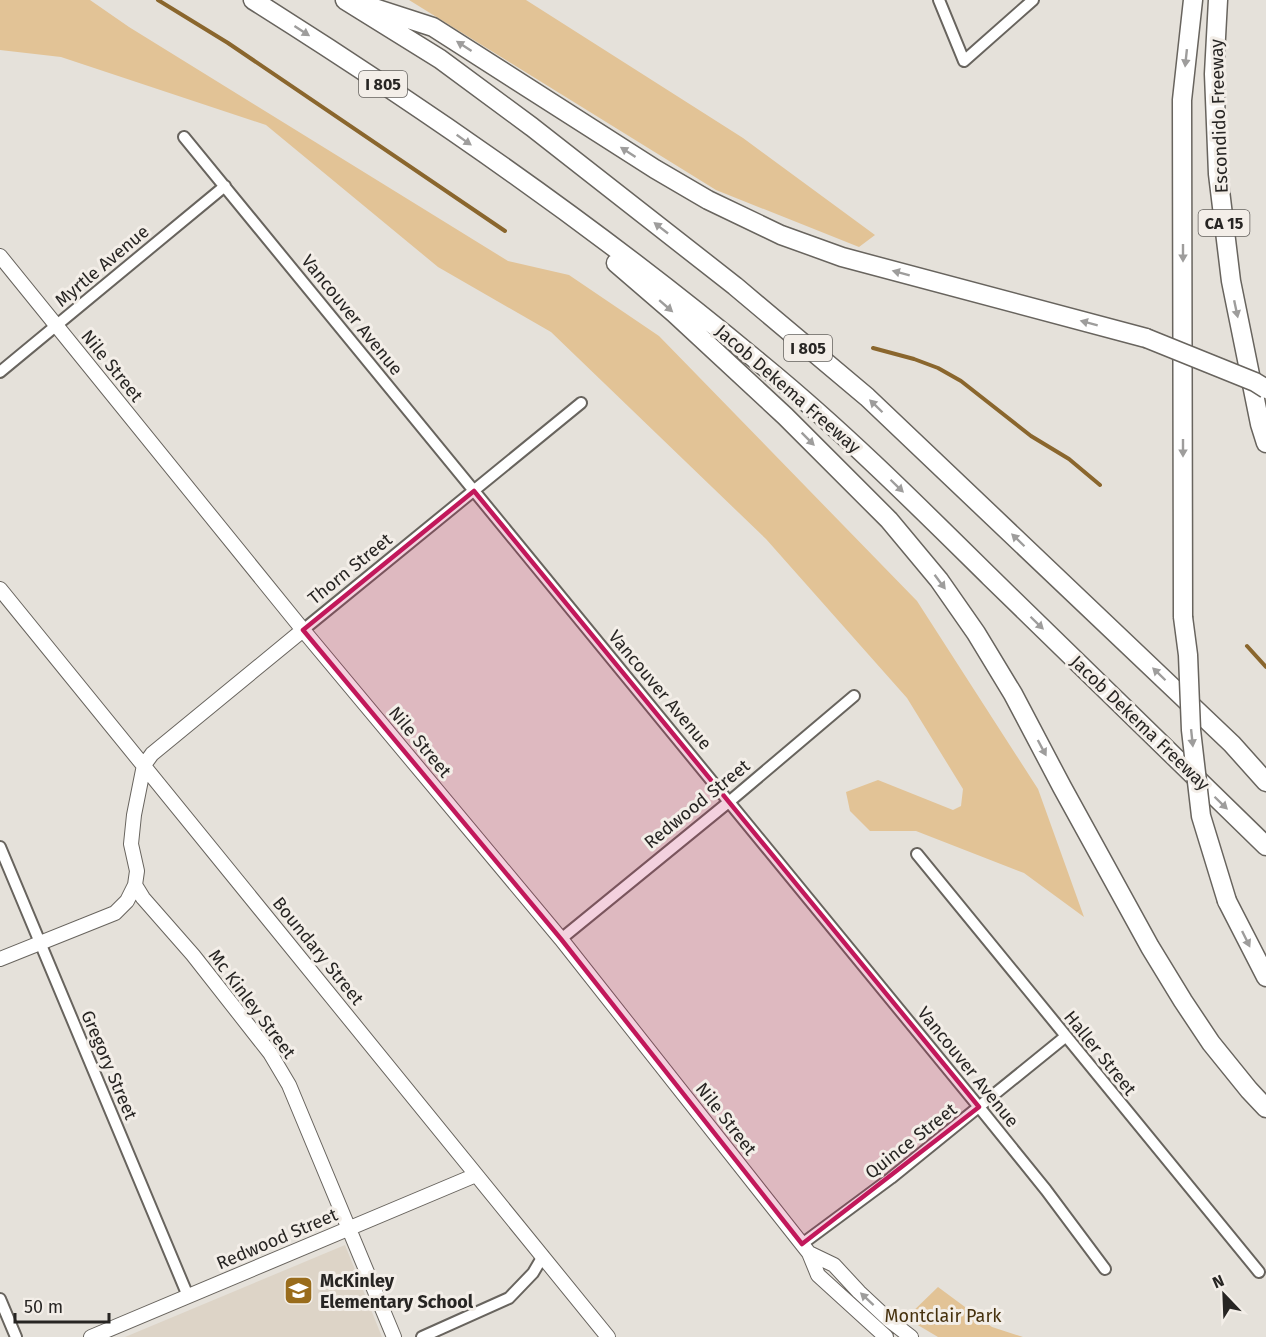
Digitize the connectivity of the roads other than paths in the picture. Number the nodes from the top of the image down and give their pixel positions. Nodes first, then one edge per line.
1 (253, 0) edge
2 (346, 0) edge
3 (939, 0) edge
4 (1033, 0) edge
5 (1193, 0) edge
6 (1218, 0) edge
7 (184, 137) dead end
8 (510, 172) junction
9 (225, 186) junction
10 (0, 256) edge
11 (56, 325) junction
12 (0, 372) edge
13 (1266, 388) edge
14 (581, 403) dead end
15 (1266, 443) edge
16 (474, 491) junction
17 (0, 589) edge
18 (303, 630) junction
19 (854, 696) dead end
20 (144, 765) junction
21 (1266, 782) edge
22 (730, 801) junction
23 (1266, 846) edge
24 (0, 847) edge
25 (917, 854) dead end
26 (135, 885) junction
27 (561, 939) junction
28 (40, 942) junction
29 (0, 959) edge
30 (1266, 977) edge
31 (1065, 1037) junction
32 (980, 1107) junction
33 (1266, 1108) edge
34 (476, 1175) junction
35 (348, 1229) junction
36 (806, 1249) junction
37 (543, 1256) junction
38 (1105, 1269) dead end
39 (1258, 1272) dead end
40 (188, 1296) junction
41 (0, 1299) edge
42 (16, 1337) edge
43 (91, 1337) edge
44 (394, 1337) edge
45 (422, 1337) edge
46 (608, 1337) edge
47 (886, 1337) edge
48 (911, 1337) edge

1 -> 8 highway, Jacob Dekema Freeway / I 805
13 -> 2 highway, bridge
21 -> 2 highway, I 805
3 - 4 street
5 -> 30 highway, bridge
6 -> 15 highway, Escondido Freeway / CA 15
7 - 9 street, Vancouver Avenue
8 -> 23 highway, Jacob Dekema Freeway / I 805
8 -> 33 highway
9 - 11 street, Myrtle Avenue
9 - 16 street, Vancouver Avenue
10 - 11 street, Nile Street
11 - 12 street, Myrtle Avenue
11 - 18 street, Nile Street
14 - 16 street, Thorn Street
16 - 18 street, Thorn Street
16 - 22 street, Vancouver Avenue
17 - 20 street, Boundary Street
18 - 20 street, Thorn Street
18 - 27 street, Nile Street
19 - 22 street, Redwood Street
20 - 26 street
20 - 34 street, Boundary Street
22 - 27 street, Redwood Street
22 - 32 street, Vancouver Avenue
24 - 28 street, Gregory Street
25 - 31 street, Haller Street
26 - 28 street
26 - 35 street, Mc Kinley Street
27 - 36 street, Nile Street
28 - 29 street
28 - 40 street, Gregory Street
31 - 32 street, Quince Street
31 - 39 street, Haller Street
32 - 36 street, Quince Street
32 - 38 street, Vancouver Avenue
34 - 35 street, Redwood Street
34 - 37 street, Boundary Street
35 - 40 street, Redwood Street
35 - 44 street, Mc Kinley Street
36 - 47 street, Nile Street
48 -> 36 street, Nile Street
37 - 45 street
37 - 46 street, Boundary Street
40 - 43 street, Redwood Street
41 - 42 street

